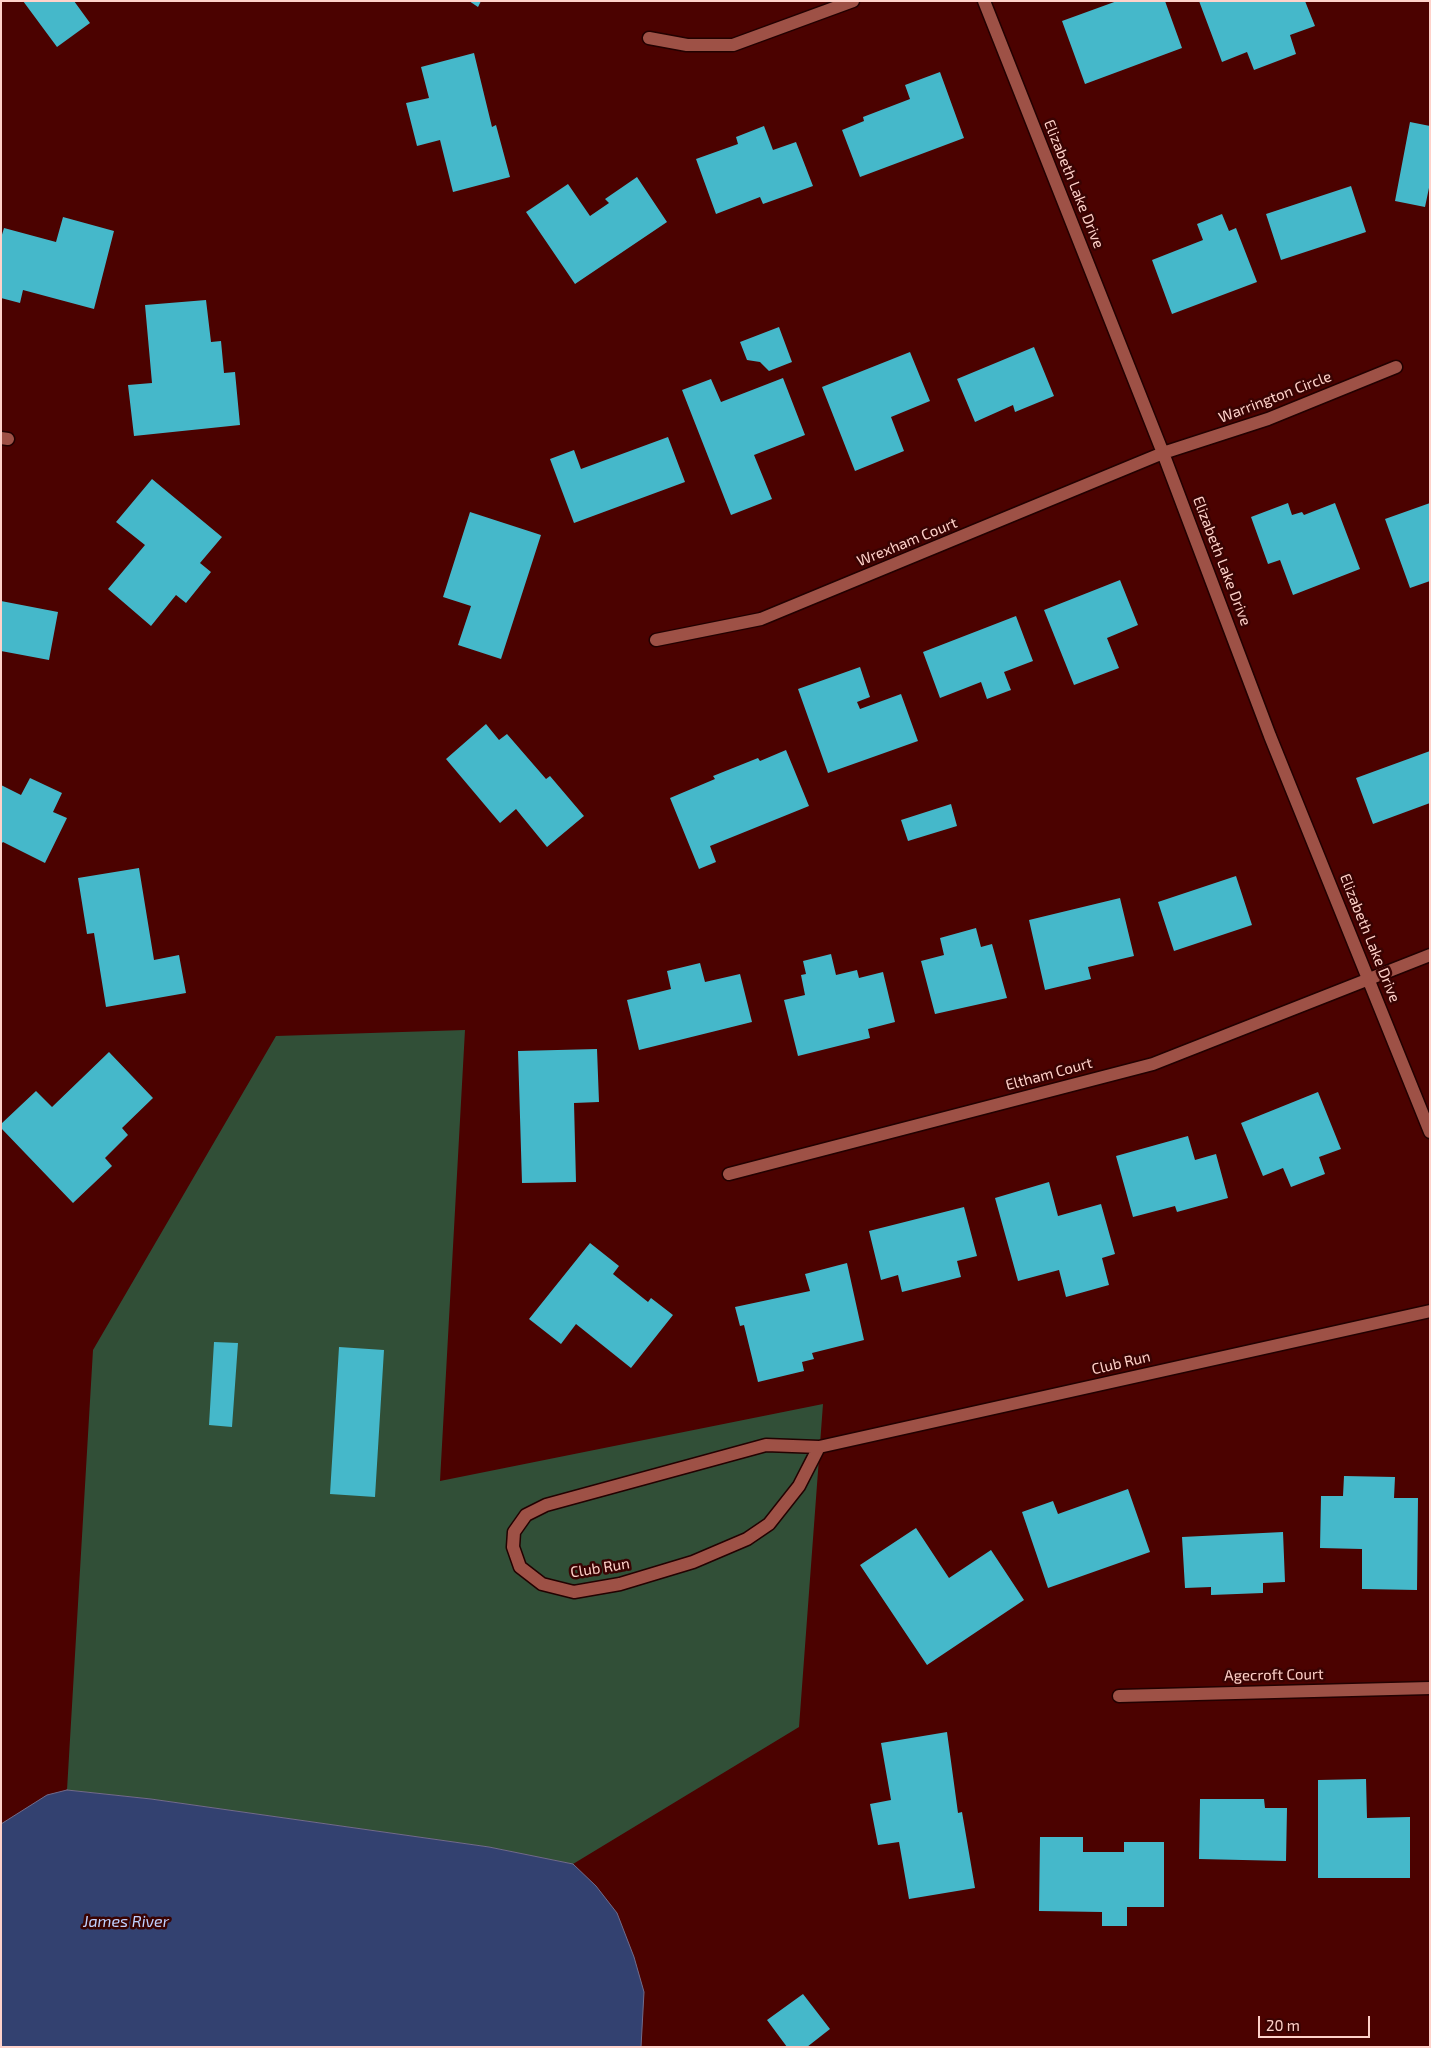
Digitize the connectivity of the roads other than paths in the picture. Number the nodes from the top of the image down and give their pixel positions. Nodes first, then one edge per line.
1 (852, 1) edge
2 (984, 1) edge
3 (649, 38) dead end
4 (1396, 367) dead end
5 (1164, 453) junction
6 (656, 640) dead end
7 (1430, 955) edge
8 (1368, 978) junction
9 (1430, 1132) edge
10 (729, 1174) dead end
11 (1430, 1311) edge
12 (819, 1447) junction
13 (1430, 1688) edge
14 (1119, 1696) dead end

1 - 3 street
2 - 5 street, Elizabeth Lake Drive
4 - 5 street, Warrington Circle
5 - 6 street, Wrexham Court
5 - 8 street, Elizabeth Lake Drive
7 - 8 street, Eltham Court
8 - 9 street, Elizabeth Lake Drive
8 - 10 street, Eltham Court
11 - 12 street, Club Run
12 - 12 street, Club Run
13 - 14 street, Agecroft Court

